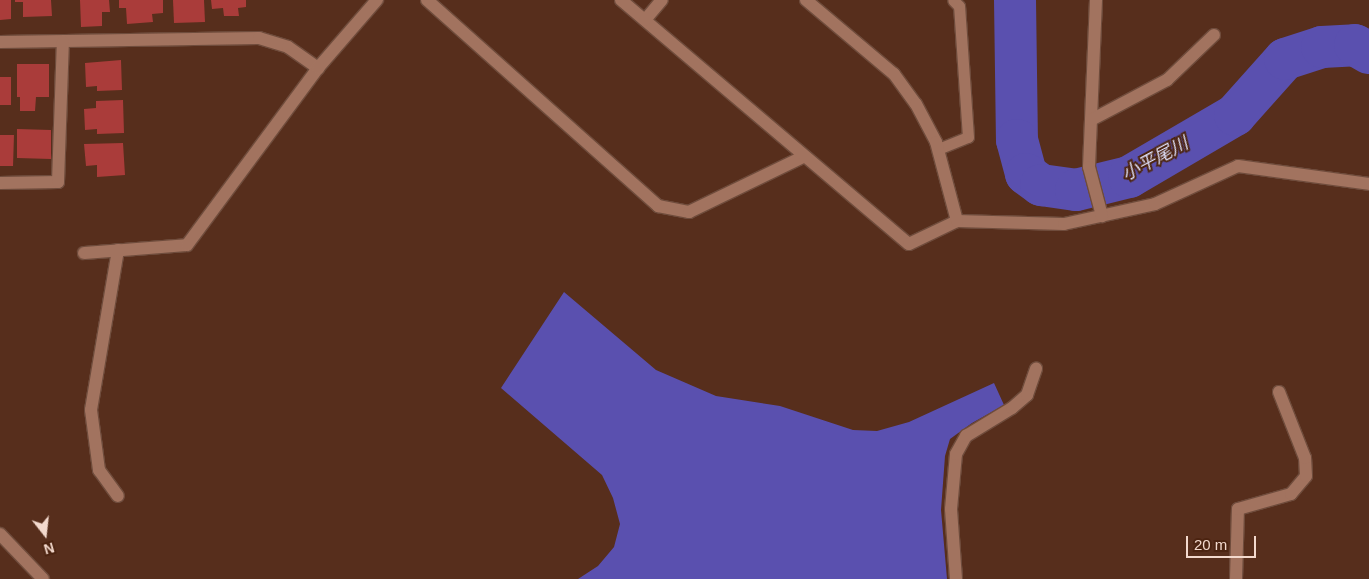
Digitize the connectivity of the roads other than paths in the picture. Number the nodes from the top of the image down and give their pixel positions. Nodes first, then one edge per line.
1 (377, 0) edge
2 (427, 0) edge
3 (621, 0) edge
4 (662, 0) edge
5 (806, 0) edge
6 (953, 0) edge
7 (1096, 0) edge
8 (644, 20) junction
9 (1214, 35) dead end
10 (0, 42) edge
11 (62, 42) junction
12 (318, 68) junction
13 (1090, 120) junction
14 (938, 149) junction
15 (804, 157) junction
16 (0, 183) edge
17 (1369, 184) edge
18 (1101, 215) junction
19 (957, 221) junction
20 (118, 250) junction
21 (84, 253) dead end
22 (1036, 369) dead end
23 (1279, 392) dead end
24 (118, 496) dead end
25 (0, 534) edge
26 (43, 579) edge
27 (956, 579) edge
28 (1236, 579) edge

1 - 12 street
2 - 15 street
3 - 8 street
4 - 8 street
5 - 14 street
6 - 14 lane
7 - 13 street
8 - 15 street
9 - 13 street
10 - 11 street
11 - 12 street
11 - 16 street
12 - 20 street
13 - 18 street
14 - 19 street
15 - 19 street
17 - 18 street
18 - 19 street
20 - 21 street
20 - 24 street
22 - 27 street
23 - 28 street
25 - 26 street

